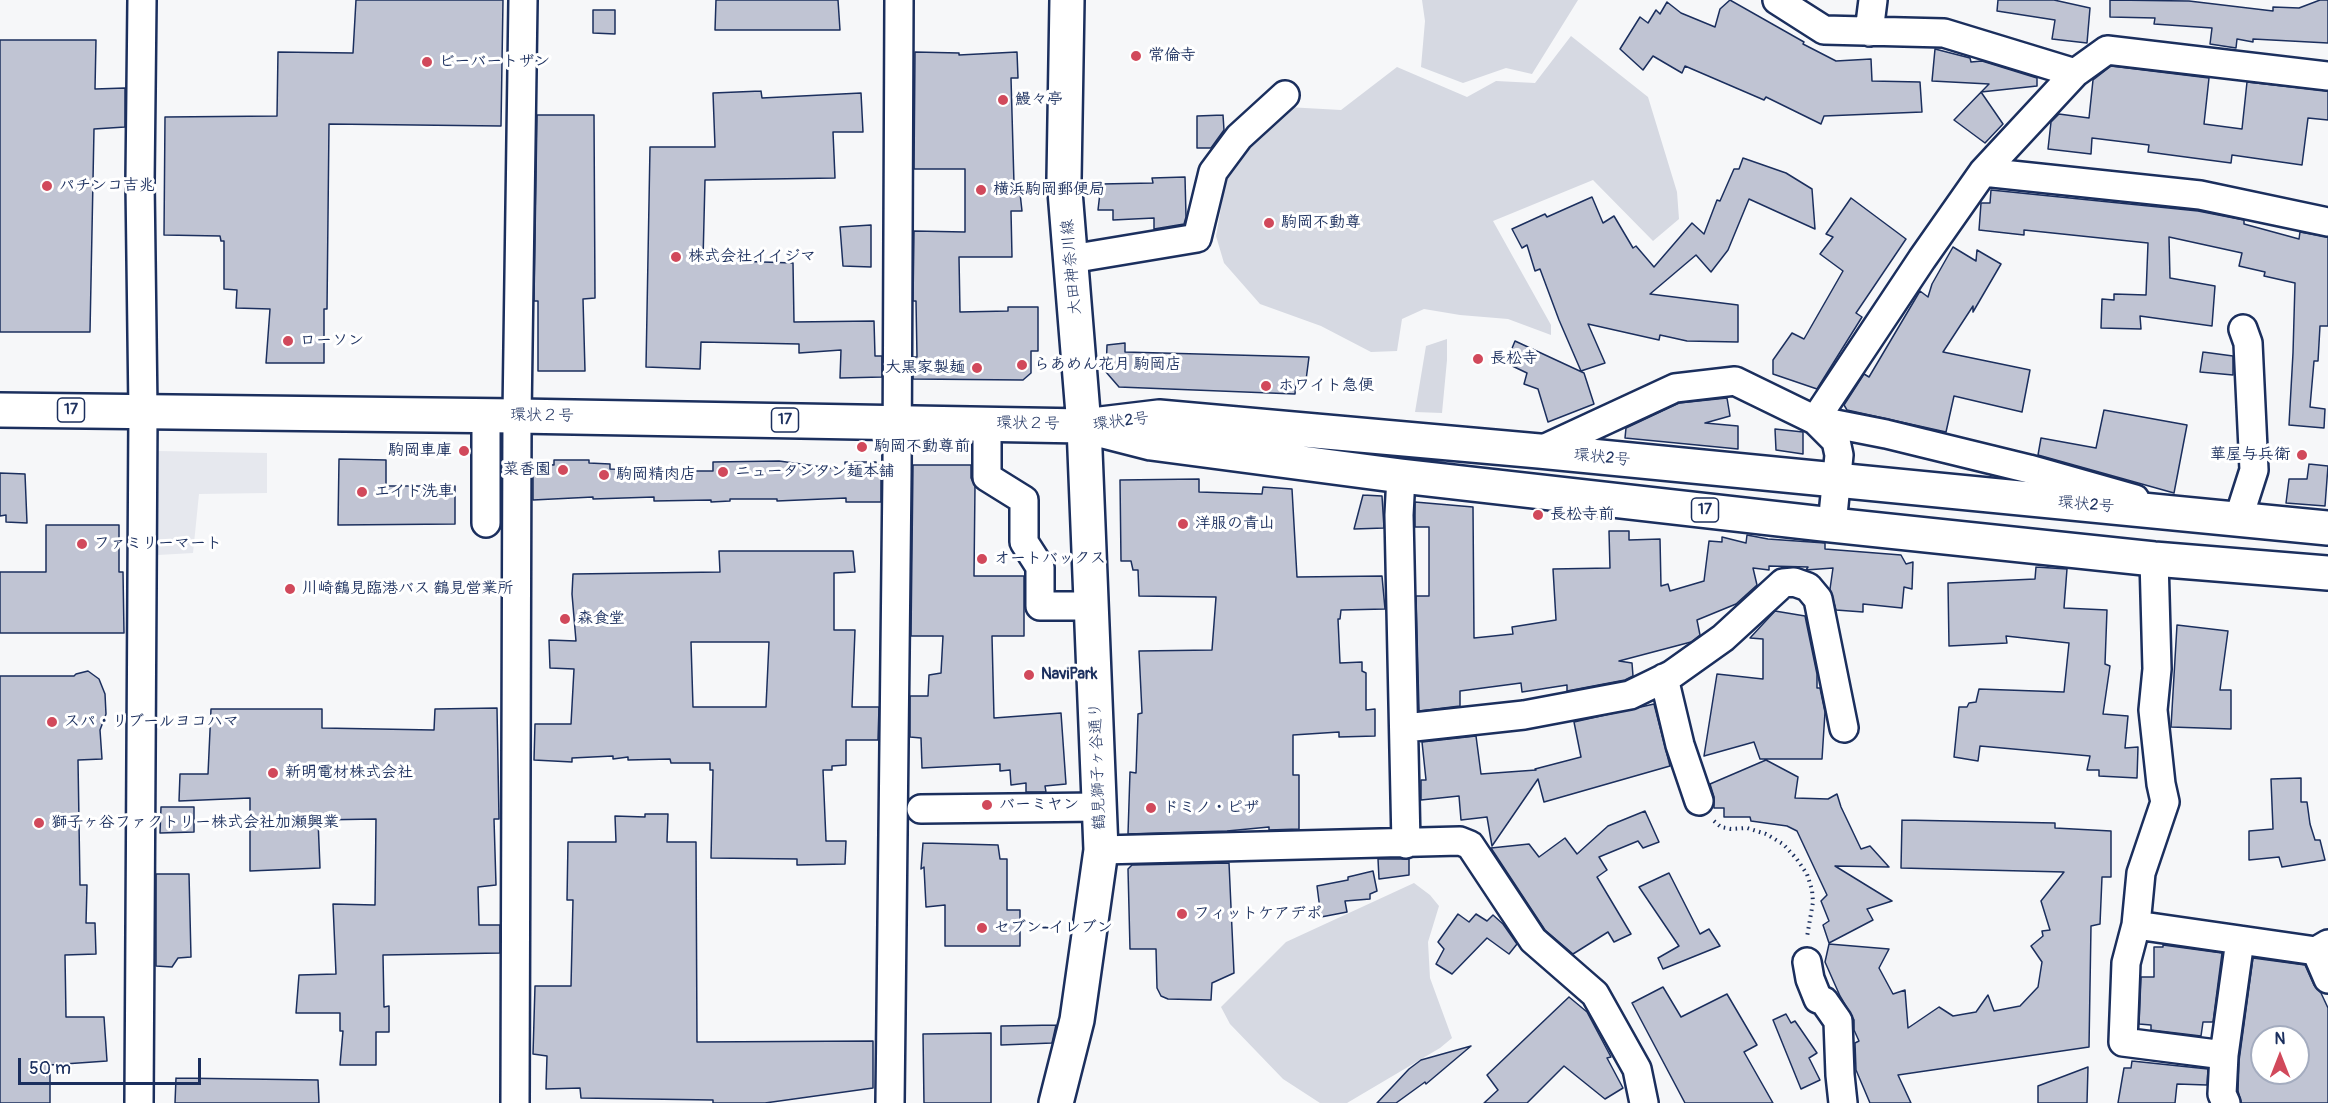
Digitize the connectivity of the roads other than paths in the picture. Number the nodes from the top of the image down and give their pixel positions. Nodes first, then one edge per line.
1 (142, 0) edge
2 (523, 0) edge
3 (899, 0) edge
4 (1067, 0) edge
5 (1777, 0) edge
6 (1873, 0) edge
7 (1869, 32) junction
8 (2075, 73) junction
9 (2328, 76) edge
10 (1285, 95) dead end
11 (1983, 172) junction
12 (2328, 222) edge
13 (1071, 260) junction
14 (2243, 329) dead end
15 (0, 410) edge
16 (143, 411) junction
17 (502, 415) junction
18 (1815, 420) junction
19 (897, 422) junction
20 (987, 423) junction
21 (1084, 426) junction
22 (1539, 451) junction
23 (1401, 476) junction
24 (1836, 481) junction
25 (2240, 516) junction
26 (486, 523) dead end
27 (1832, 525) junction
28 (2328, 528) edge
29 (2154, 558) junction
30 (2328, 573) edge
31 (1092, 606) junction
32 (1664, 678) junction
33 (1404, 728) junction
34 (1844, 728) dead end
35 (1100, 807) junction
36 (921, 809) dead end
37 (1706, 810) road end
38 (1406, 844) junction
39 (1101, 850) junction
40 (2136, 925) junction
41 (2240, 940) junction
42 (2322, 947) edge
43 (1807, 962) dead end
44 (2328, 979) edge
45 (2224, 1055) junction
46 (139, 1103) edge
47 (515, 1103) edge
48 (890, 1103) edge
49 (1056, 1103) edge
50 (1644, 1103) edge
51 (1843, 1103) edge
52 (2226, 1103) edge

1 - 16 street
2 - 17 street
3 - 19 street
4 - 13 main road, 大田神奈川線
5 - 7 street
6 - 7 street
7 - 8 street
8 - 9 street
8 - 11 street
10 - 13 street
11 - 12 street
11 - 18 street
13 - 21 main road, 大田神奈川線
14 - 25 street
15 - 16 main road, 環状２号 / 17
16 - 17 main road, 環状２号 / 17
16 - 46 street
17 - 19 main road, 環状２号 / 17
17 - 26 street
17 - 47 street
18 - 22 street
18 - 24 street
18 - 25 street
19 - 20 main road, 環状２号 / 17
19 - 48 street
20 - 21 main road, 環状２号 / 17
20 - 31 street
21 - 22 main road, 環状2号 / 17
21 - 23 main road, 環状2号 / 17
21 - 31 main road, 鶴見獅子ヶ谷通り
22 - 24 main road, 環状2号 / 17
23 - 27 main road, 環状2号 / 17
23 - 33 street
24 - 25 main road, 環状2号 / 17
24 - 27 street
25 - 28 main road, 環状2号 / 17
27 - 29 main road, 環状2号 / 17
29 - 30 main road, 環状2号 / 17
29 - 40 street
31 - 35 main road, 鶴見獅子ヶ谷通り
32 - 33 street
32 - 34 street
32 - 37 street
33 - 38 street
35 - 36 street
35 - 39 main road, 鶴見獅子ヶ谷通り
38 - 39 street
38 - 50 street
39 - 49 main road, 鶴見獅子ヶ谷通り
40 - 41 street
40 - 45 street
41 - 42 street
41 - 45 street
42 - 44 street
43 - 51 street
45 - 52 street

